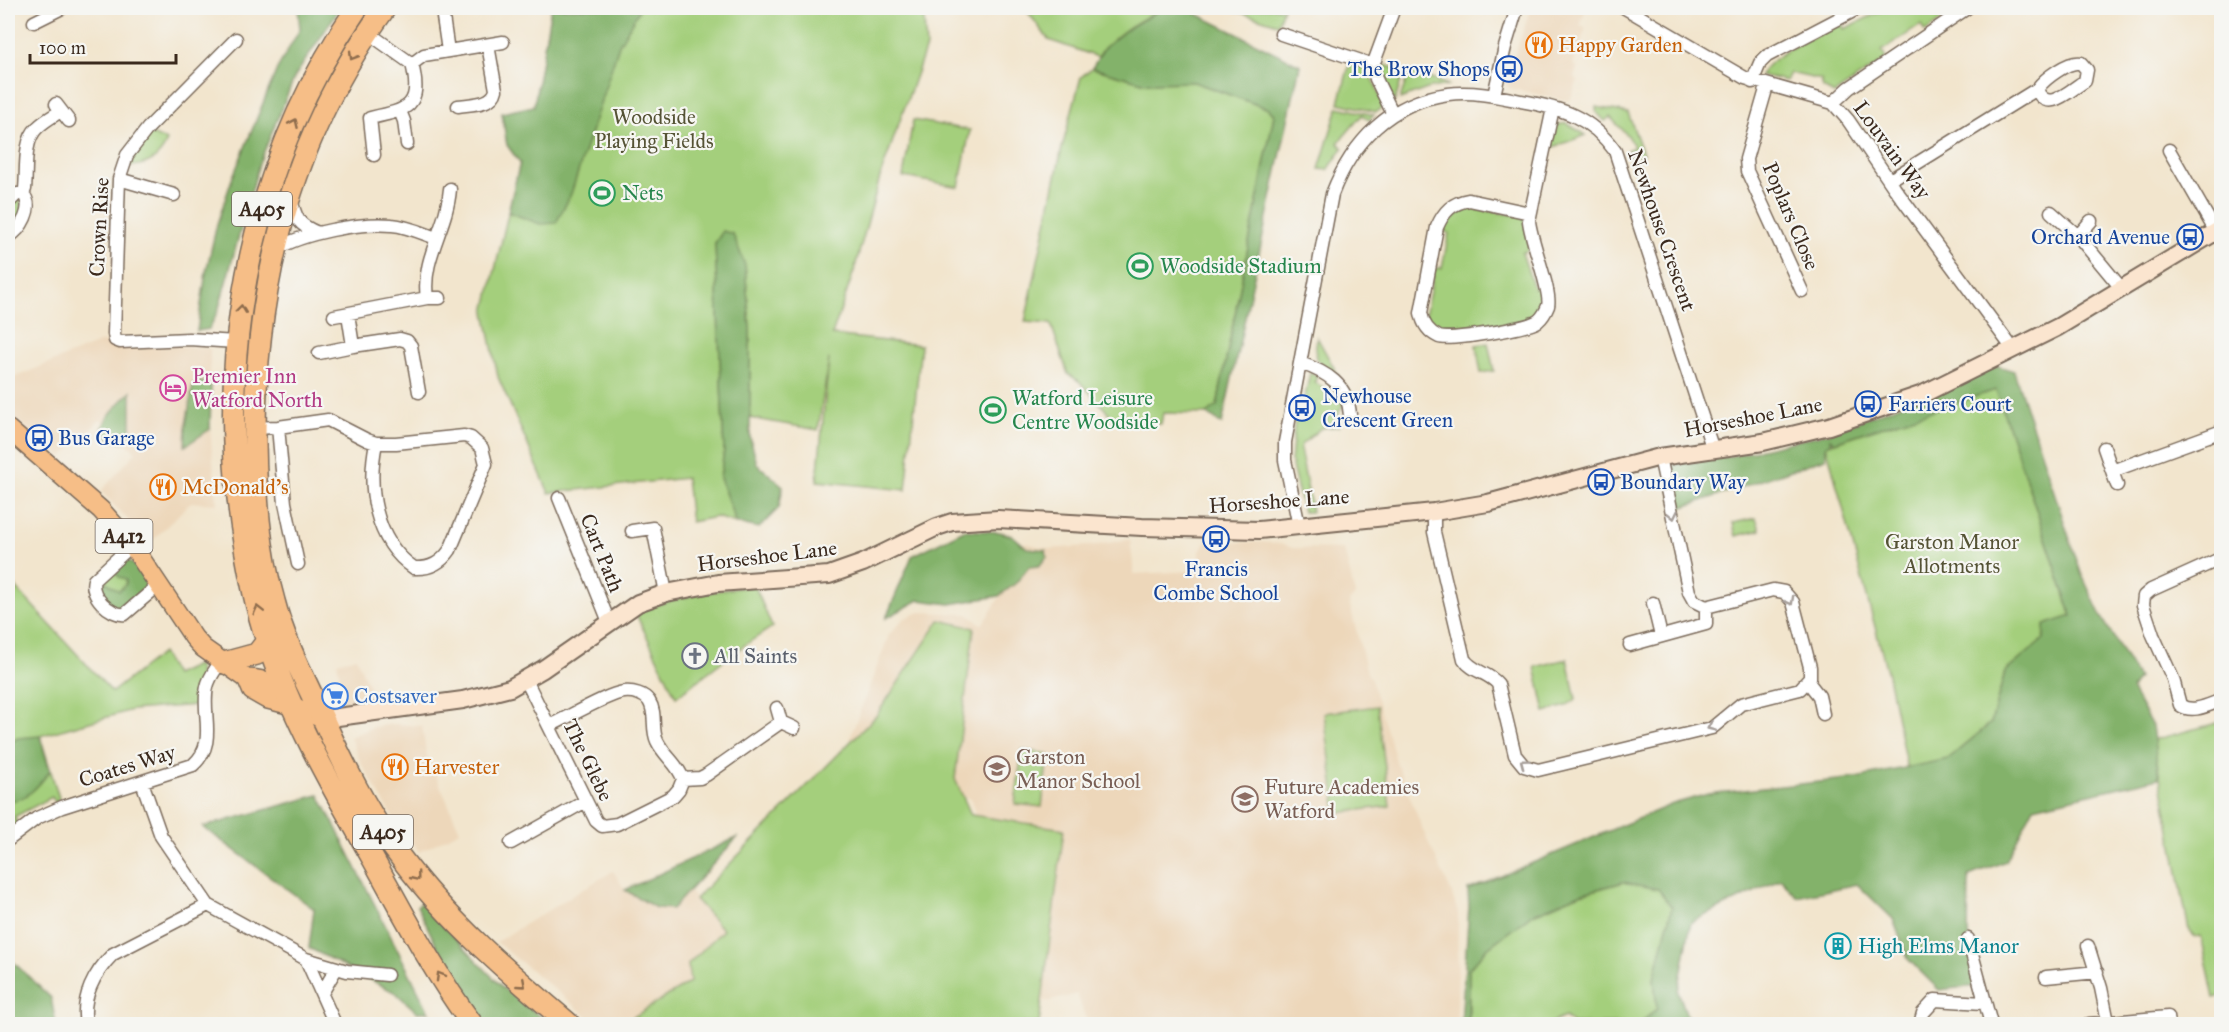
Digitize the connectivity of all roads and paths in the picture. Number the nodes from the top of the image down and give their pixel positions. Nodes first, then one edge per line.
1 (62, 8) edge
2 (357, 8) edge
3 (385, 8) edge
4 (1394, 8) edge
5 (1517, 8) edge
6 (1625, 8) edge
7 (1859, 8) edge
8 (1967, 8) edge
9 (443, 17) dead end
10 (34, 22) dead end
11 (367, 32) junction
12 (1281, 34) dead end
13 (236, 39) dead end
14 (503, 42) dead end
15 (488, 45) junction
16 (448, 51) junction
17 (412, 64) junction
18 (1374, 65) junction
19 (1752, 82) junction
20 (1767, 86) junction
21 (2037, 89) dead end
22 (1494, 95) junction
23 (1833, 103) junction
24 (458, 106) dead end
25 (1553, 108) junction
26 (400, 111) junction
27 (62, 112) dead end
28 (1393, 114) junction
29 (407, 144) dead end
30 (2170, 150) dead end
31 (374, 155) dead end
32 (119, 179) junction
33 (1890, 180) junction
34 (450, 189) dead end
35 (23, 194) junction
36 (290, 194) junction
37 (174, 195) dead end
38 (8, 203) edge
39 (2051, 212) dead end
40 (1530, 213) junction
41 (2091, 221) dead end
42 (2220, 230) edge
43 (318, 233) junction
44 (2078, 236) junction
45 (8, 237) edge
46 (436, 238) junction
47 (274, 251) junction
48 (2122, 289) junction
49 (1802, 291) dead end
50 (348, 314) junction
51 (334, 316) dead end
52 (236, 342) junction
53 (354, 346) junction
54 (2013, 349) junction
55 (319, 353) dead end
56 (1300, 363) junction
57 (419, 392) dead end
58 (1350, 415) dead end
59 (278, 427) junction
60 (255, 428) junction
61 (8, 429) edge
62 (234, 431) junction
63 (2222, 431) edge
64 (376, 443) junction
65 (2104, 448) dead end
66 (1713, 450) junction
67 (1660, 457) junction
68 (2112, 471) junction
69 (2117, 486) dead end
70 (559, 498) dead end
71 (1434, 512) junction
72 (1299, 526) junction
73 (632, 531) dead end
74 (132, 545) junction
75 (2221, 561) edge
76 (298, 564) dead end
77 (160, 584) junction
78 (666, 593) junction
79 (1653, 603) dead end
80 (1706, 607) junction
81 (609, 622) junction
82 (1661, 636) junction
83 (267, 641) junction
84 (288, 645) junction
85 (1630, 645) dead end
86 (222, 662) junction
87 (526, 680) junction
88 (1808, 682) junction
89 (2222, 700) edge
90 (290, 705) junction
91 (777, 708) dead end
92 (1823, 714) dead end
93 (323, 719) junction
94 (781, 722) junction
95 (549, 726) junction
96 (794, 728) dead end
97 (683, 779) junction
98 (142, 782) junction
99 (586, 801) junction
100 (341, 803) junction
101 (8, 840) edge
102 (511, 843) dead end
103 (208, 905) junction
104 (1968, 939) dead end
105 (2088, 946) dead end
106 (306, 959) junction
107 (336, 969) junction
108 (2097, 972) junction
109 (387, 975) dead end
110 (2046, 977) dead end
111 (322, 993) junction
112 (1983, 1003) junction
113 (2108, 1022) junction
114 (86, 1024) edge
115 (335, 1024) edge
116 (472, 1024) edge
117 (568, 1024) edge
118 (1920, 1024) edge
119 (1990, 1024) edge
120 (2089, 1024) edge
121 (2169, 1024) edge

1 - 10 street
52 -> 2 highway, A405
3 - 11 highway, A405
4 - 18 street
5 - 22 street
6 - 19 street, Louvain Way
7 - 19 street
8 - 23 street
9 - 16 street
11 - 17 street
11 -> 36 highway, A405
12 - 18 street
13 - 32 street, Crown Rise
14 - 15 street
15 - 16 street
15 - 24 street
16 - 17 street
17 - 26 street
18 - 28 street
19 - 20 street, Louvain Way
20 - 23 street, Louvain Way
20 - 49 street, Poplars Close
21 - 33 street
22 - 25 street, Newhouse Crescent
22 - 28 street, Newhouse Crescent
23 - 33 street, Louvain Way
25 - 40 street
25 - 66 street, Newhouse Crescent
26 - 29 street
26 - 31 street
27 - 35 street
28 - 56 street, Newhouse Crescent
30 - 42 street
32 - 37 street
32 - 52 street, Crown Rise
33 - 54 street, Louvain Way
34 - 46 street
35 - 38 street
35 - 45 street
36 - 43 street
36 - 47 highway, A405
39 - 44 street
40 - 40 street
41 - 44 street
42 - 48 street, Horseshoe Lane
43 - 46 street
43 - 47 street
44 - 48 street
46 - 50 street
47 - 60 highway, A405
48 - 54 street, Horseshoe Lane
50 - 51 street
50 - 53 street
52 - 62 highway, A405
53 - 55 street
53 - 57 street
54 - 66 street, Horseshoe Lane
56 - 58 street
56 - 72 street, Newhouse Crescent
59 - 60 street
59 - 64 street
59 - 76 street
60 - 62 street
60 - 84 highway, A405
61 - 74 main road, A412
83 -> 62 highway, A405
63 - 68 street
64 - 64 street
65 - 68 street
66 - 67 street, Horseshoe Lane
67 - 71 street, Horseshoe Lane
67 -> 80 street
68 - 69 street
70 - 81 street, Cart Path
71 - 72 street, Horseshoe Lane
88 -> 71 street
72 - 78 street, Horseshoe Lane
73 - 78 street
74 - 77 main road, A412
74 - 77 street
75 - 89 street
77 - 86 main road, A412
78 - 81 street, Horseshoe Lane
79 - 82 street
80 - 82 street
80 -> 88 street
81 - 87 street, Horseshoe Lane
82 - 85 street
83 - 86 highway
83 - 90 highway, A405
84 - 90 highway
84 - 93 highway, A405
86 - 90 main road, A412
86 - 98 street, Coates Way
87 - 93 street, Horseshoe Lane
87 - 95 street, The Glebe
88 - 92 street
90 - 93 main road, A412
90 - 100 highway, A405
91 - 94 street
93 - 100 highway
93 -> 117 highway, A405
94 - 96 street
94 - 97 street
95 - 97 street
95 - 99 street, The Glebe
97 - 99 street, The Glebe
98 - 101 street, Coates Way
98 - 103 street
99 - 102 street
116 -> 100 highway, A405
103 - 106 street
103 - 114 street
104 - 112 street
105 - 108 street
106 - 107 street
106 - 111 street
107 - 109 street
107 - 111 street
108 - 110 street
108 - 113 street
111 - 115 street
112 - 118 street
112 - 119 street
113 - 120 street
113 - 121 street

